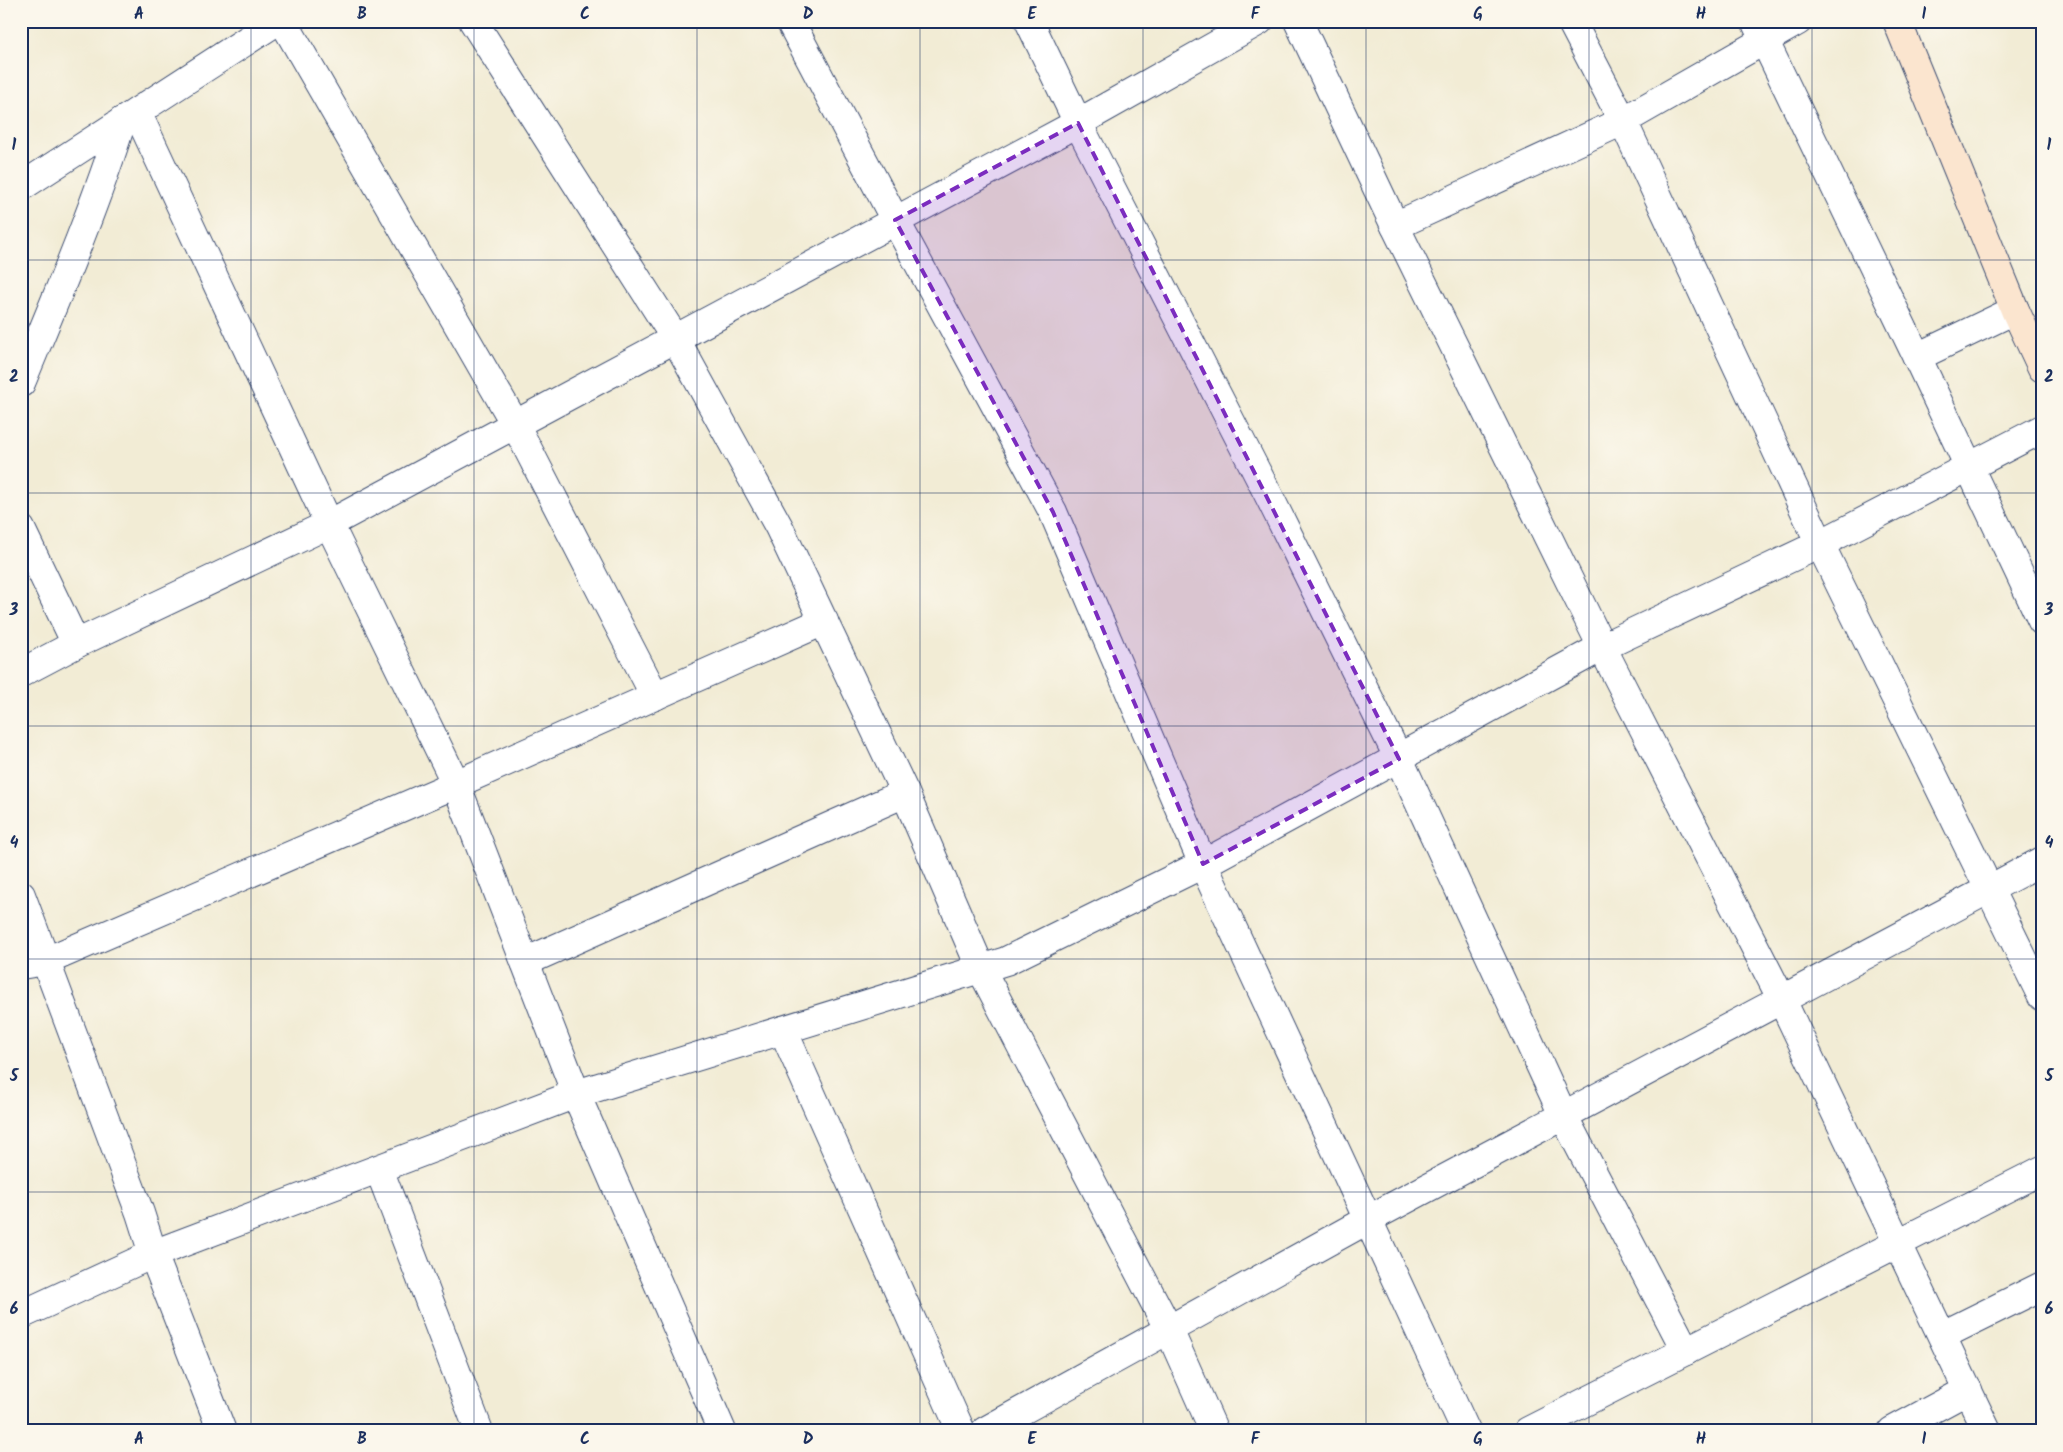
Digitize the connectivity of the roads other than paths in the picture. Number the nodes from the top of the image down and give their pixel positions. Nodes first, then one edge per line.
1 (277, 21) edge
2 (283, 21) edge
3 (474, 21) edge
4 (790, 21) edge
5 (1030, 21) edge
6 (1259, 21) edge
7 (1298, 21) edge
8 (1571, 21) edge
9 (1798, 21) edge
10 (1896, 21) edge
11 (1760, 31) edge
12 (130, 116) junction
13 (1623, 121) junction
14 (1078, 123) junction
15 (21, 187) edge
16 (895, 220) junction
17 (1396, 226) junction
18 (2015, 310) junction
19 (675, 338) junction
20 (1917, 356) junction
21 (2042, 368) edge
22 (21, 383) edge
23 (515, 424) junction
24 (2042, 429) edge
25 (1969, 468) junction
26 (330, 524) junction
27 (21, 529) edge
28 (1820, 544) junction
29 (824, 621) junction
30 (2042, 621) edge
31 (76, 644) junction
32 (1602, 647) junction
33 (21, 673) edge
34 (655, 696) junction
35 (1398, 758) junction
36 (456, 784) junction
37 (905, 793) junction
38 (2042, 861) edge
39 (1204, 864) junction
40 (1989, 889) junction
41 (21, 895) edge
42 (525, 962) junction
43 (34, 963) edge
44 (981, 969) junction
45 (2042, 997) edge
46 (1782, 998) junction
47 (783, 1030) junction
48 (576, 1094) junction
49 (1563, 1115) junction
50 (379, 1168) junction
51 (2042, 1170) edge
52 (1367, 1220) junction
53 (1898, 1244) junction
54 (153, 1254) junction
55 (2042, 1286) edge
56 (21, 1315) edge
57 (1169, 1330) junction
58 (1943, 1334) junction
59 (1686, 1351) junction
60 (1968, 1390) junction
61 (222, 1431) edge
62 (480, 1431) edge
63 (722, 1431) edge
64 (961, 1431) edge
65 (984, 1431) edge
66 (1214, 1431) edge
67 (1466, 1431) edge
68 (1528, 1431) edge
69 (1892, 1431) edge
70 (1987, 1431) edge

1 - 12 street
2 - 23 street
3 - 19 street
4 - 16 street
5 - 14 street
6 - 14 street
7 - 17 street
8 - 13 street
9 - 11 street
10 - 18 street
11 - 13 street
11 - 20 street
12 - 15 street
12 - 22 street
12 - 26 street
13 - 17 street
13 - 28 street
14 - 16 street
14 - 35 street
16 - 19 street
16 - 39 street
17 - 32 street
18 - 20 street
18 - 21 street
19 - 23 street
19 - 29 street
20 - 25 street
23 - 26 street
23 - 34 street
24 - 25 street
25 - 28 street
25 - 30 street
26 - 31 street
26 - 36 street
27 - 31 street
28 - 32 street
28 - 40 street
29 - 34 street
29 - 37 street
31 - 33 street
32 - 35 street
32 - 46 street
34 - 36 street
35 - 39 street
35 - 49 street
36 - 42 street
36 - 43 street
37 - 42 street
37 - 44 street
38 - 40 street
39 - 44 street
39 - 52 street
40 - 45 street
40 - 46 street
41 - 43 street
42 - 48 street
43 - 54 street
44 - 47 street
44 - 57 street
46 - 49 street
46 - 53 street
47 - 48 street
47 - 64 street
48 - 50 street
48 - 63 street
49 - 52 street
49 - 59 street
50 - 54 street
50 - 62 street
51 - 53 street
52 - 57 street
52 - 67 street
53 - 58 street
53 - 59 street
54 - 56 street
54 - 61 street
55 - 58 street
57 - 65 street
57 - 66 street
58 - 60 street
59 - 68 street
60 - 69 street
60 - 70 street

